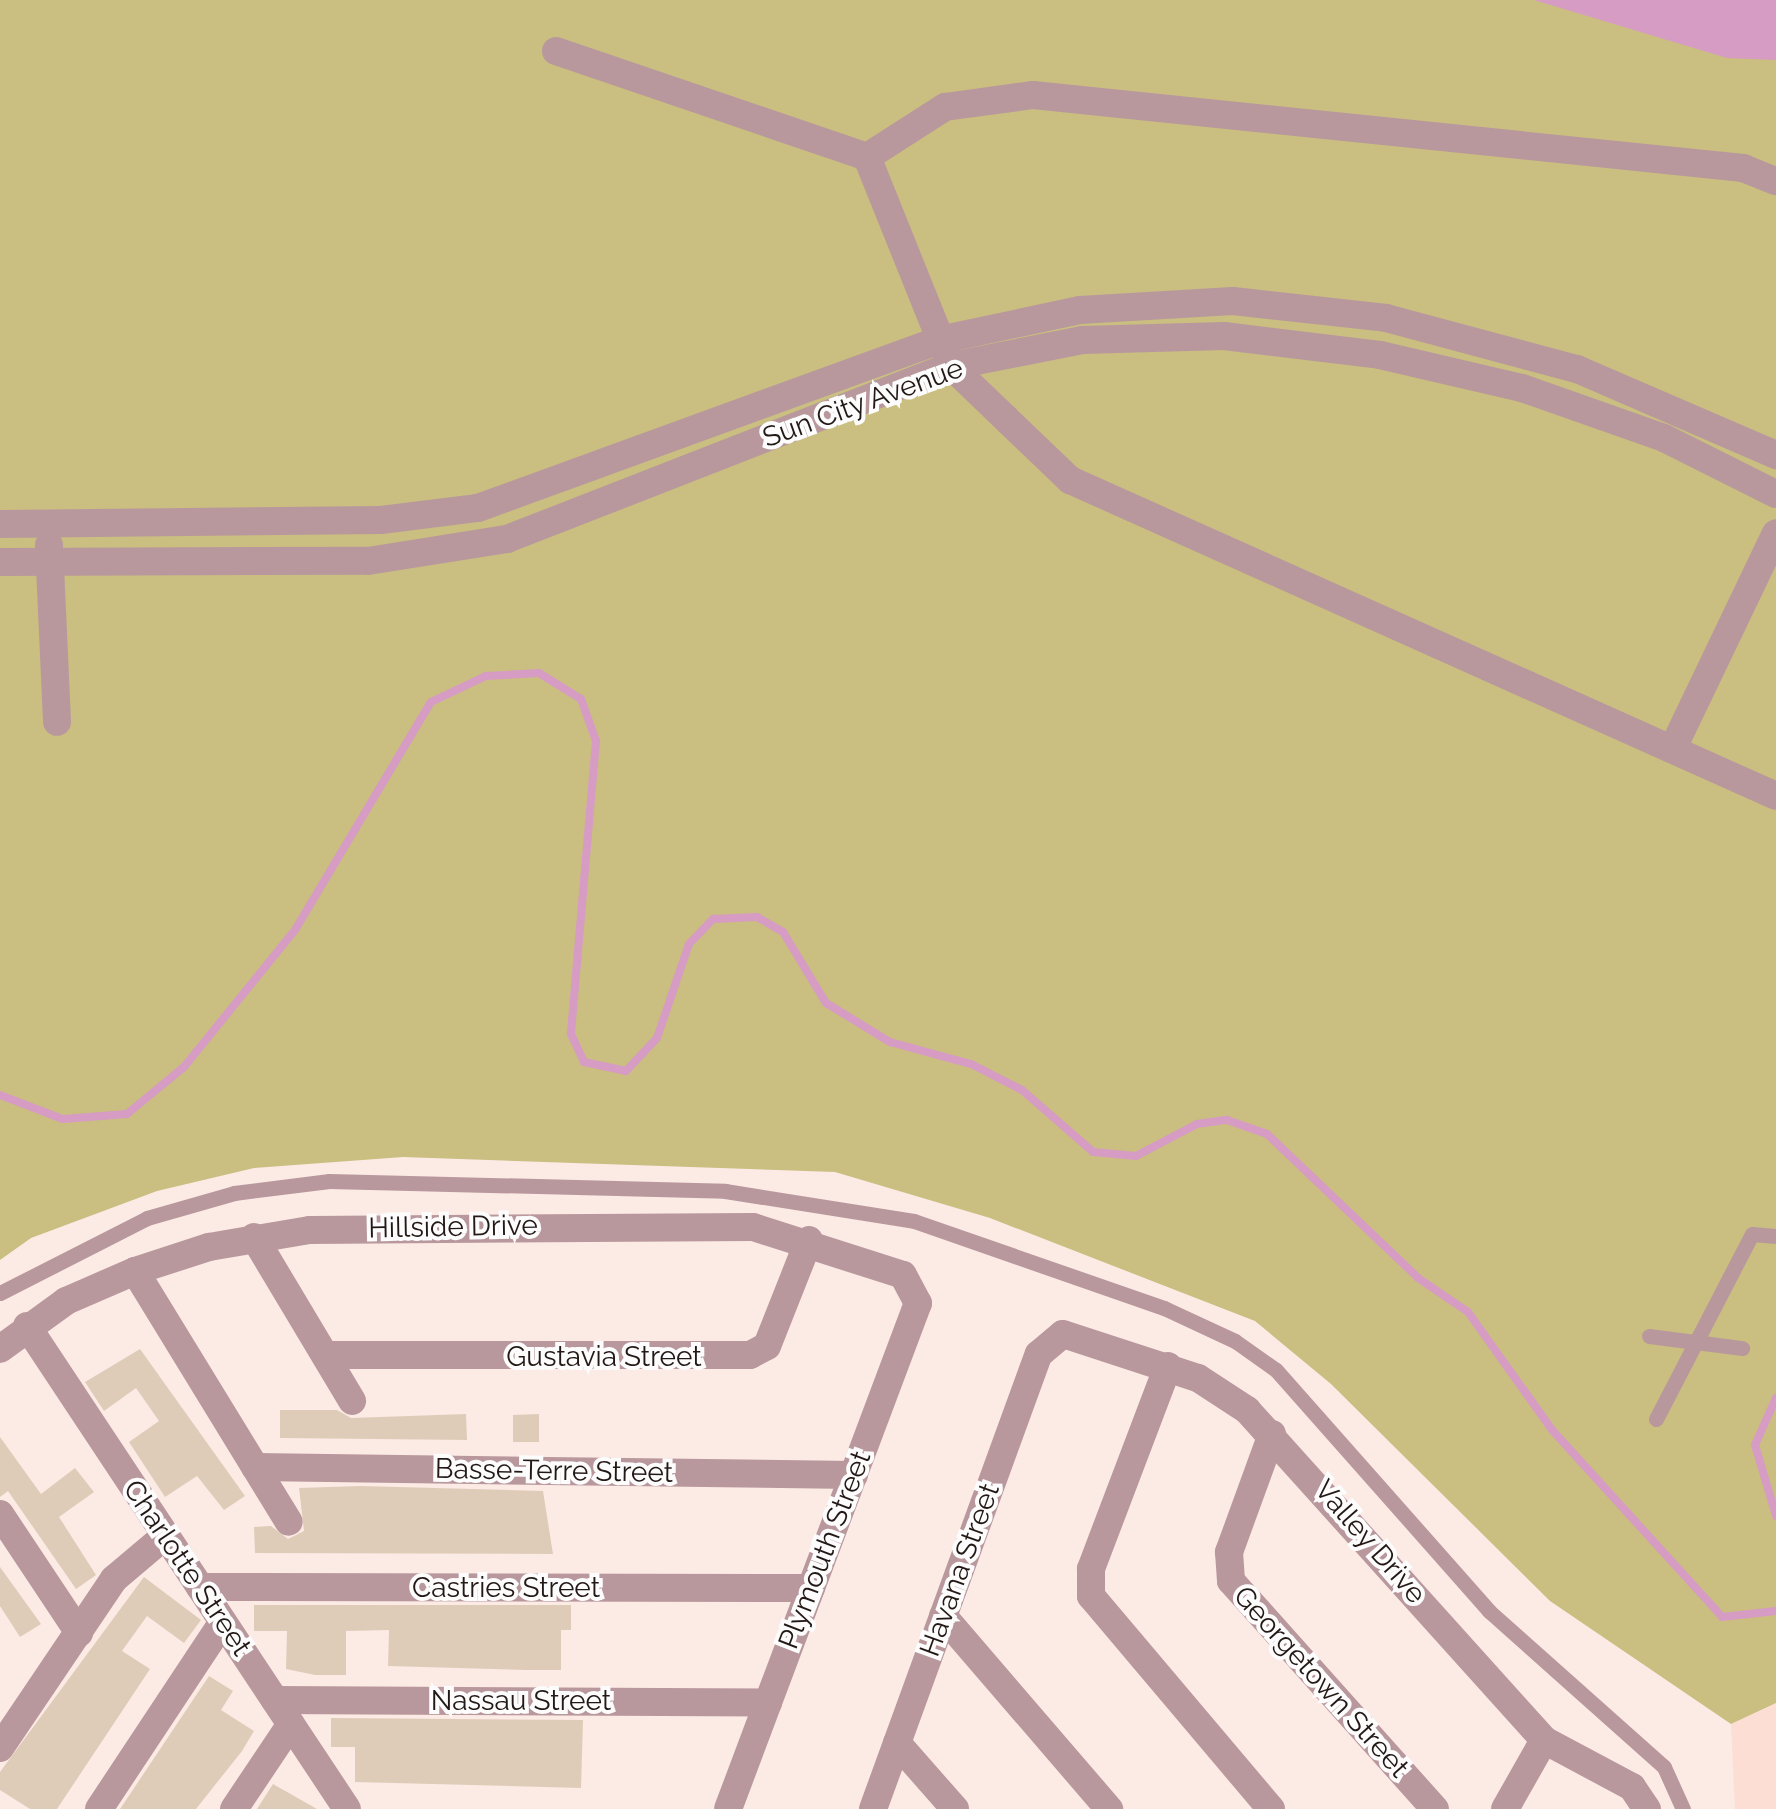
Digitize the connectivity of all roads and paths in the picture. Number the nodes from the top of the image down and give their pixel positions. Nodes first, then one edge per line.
1 (556, 51) dead end
2 (867, 157) junction
3 (1776, 181) edge
4 (939, 340) junction
5 (952, 366) junction
6 (1776, 455) edge
7 (1776, 494) edge
8 (48, 523) junction
9 (0, 524) edge
10 (1776, 533) edge
11 (0, 562) edge
12 (50, 562) junction
13 (57, 722) dead end
14 (1673, 748) junction
15 (1776, 796) edge
16 (1776, 1236) edge
17 (254, 1237) junction
18 (809, 1240) junction
19 (134, 1270) junction
20 (917, 1291) joint
21 (0, 1293) edge
22 (27, 1326) junction
23 (1054, 1336) joint
24 (1649, 1336) dead end
25 (1696, 1338) junction
26 (0, 1348) edge
27 (1742, 1348) dead end
28 (325, 1355) junction
29 (1168, 1366) junction
30 (352, 1401) dead end
31 (1656, 1419) dead end
32 (1272, 1434) junction
33 (255, 1468) junction
34 (854, 1475) junction
35 (0, 1514) edge
36 (289, 1522) dead end
37 (166, 1535) junction
38 (200, 1587) junction
39 (811, 1588) junction
40 (943, 1616) junction
41 (223, 1622) junction
42 (78, 1632) junction
43 (768, 1703) junction
44 (283, 1712) junction
45 (1544, 1740) junction
46 (1, 1742) edge
47 (897, 1743) junction
48 (98, 1809) edge
49 (234, 1809) edge
50 (347, 1809) edge
51 (728, 1809) edge
52 (873, 1809) edge
53 (955, 1809) edge
54 (1109, 1809) edge
55 (1272, 1809) edge
56 (1435, 1809) edge
57 (1505, 1809) edge
58 (1647, 1809) edge
59 (1683, 1809) edge

1 - 2 street
2 - 3 street
2 - 4 street
4 - 5 street
4 - 6 street, Sun City Avenue
4 - 8 street, Sun City Avenue
5 - 7 street, Sun City Avenue
5 - 12 street, Sun City Avenue
5 - 14 street
8 - 9 street, Sun City Avenue
8 - 12 street
10 - 14 street
11 - 12 street, Sun City Avenue
12 - 13 street
14 - 15 street
16 - 25 lane
17 - 18 street, Hillside Drive
17 - 19 street, Hillside Drive
17 - 28 street
18 - 20 street, Hillside Drive
18 - 28 street, Gustavia Street
19 - 22 street, Hillside Drive
19 - 33 street
20 - 34 street, Plymouth Street
21 - 59 lane
22 - 26 street, Hillside Drive
22 - 37 street, Charlotte Street
23 - 29 street, Valley Drive
23 - 40 street, Havana Street
24 - 25 lane
25 - 27 lane
25 - 31 lane
28 - 30 street
29 - 32 street, Valley Drive
29 - 55 street
32 - 45 street, Valley Drive
32 - 56 street, Georgetown Street
33 - 34 street, Basse-Terre Street
33 - 36 street
34 - 39 street, Plymouth Street
35 - 42 street
37 - 38 street, Charlotte Street
37 - 42 street
38 - 39 street, Castries Street
38 - 41 street, Charlotte Street
39 - 43 street, Plymouth Street
40 - 47 street, Havana Street
40 - 54 street
41 - 44 street, Charlotte Street
41 - 48 street
42 - 46 street
43 - 44 street, Nassau Street
43 - 51 street, Plymouth Street
44 - 49 street
44 - 50 street, Charlotte Street
45 - 57 street
45 - 58 street, Valley Drive
47 - 52 street, Havana Street
47 - 53 street

